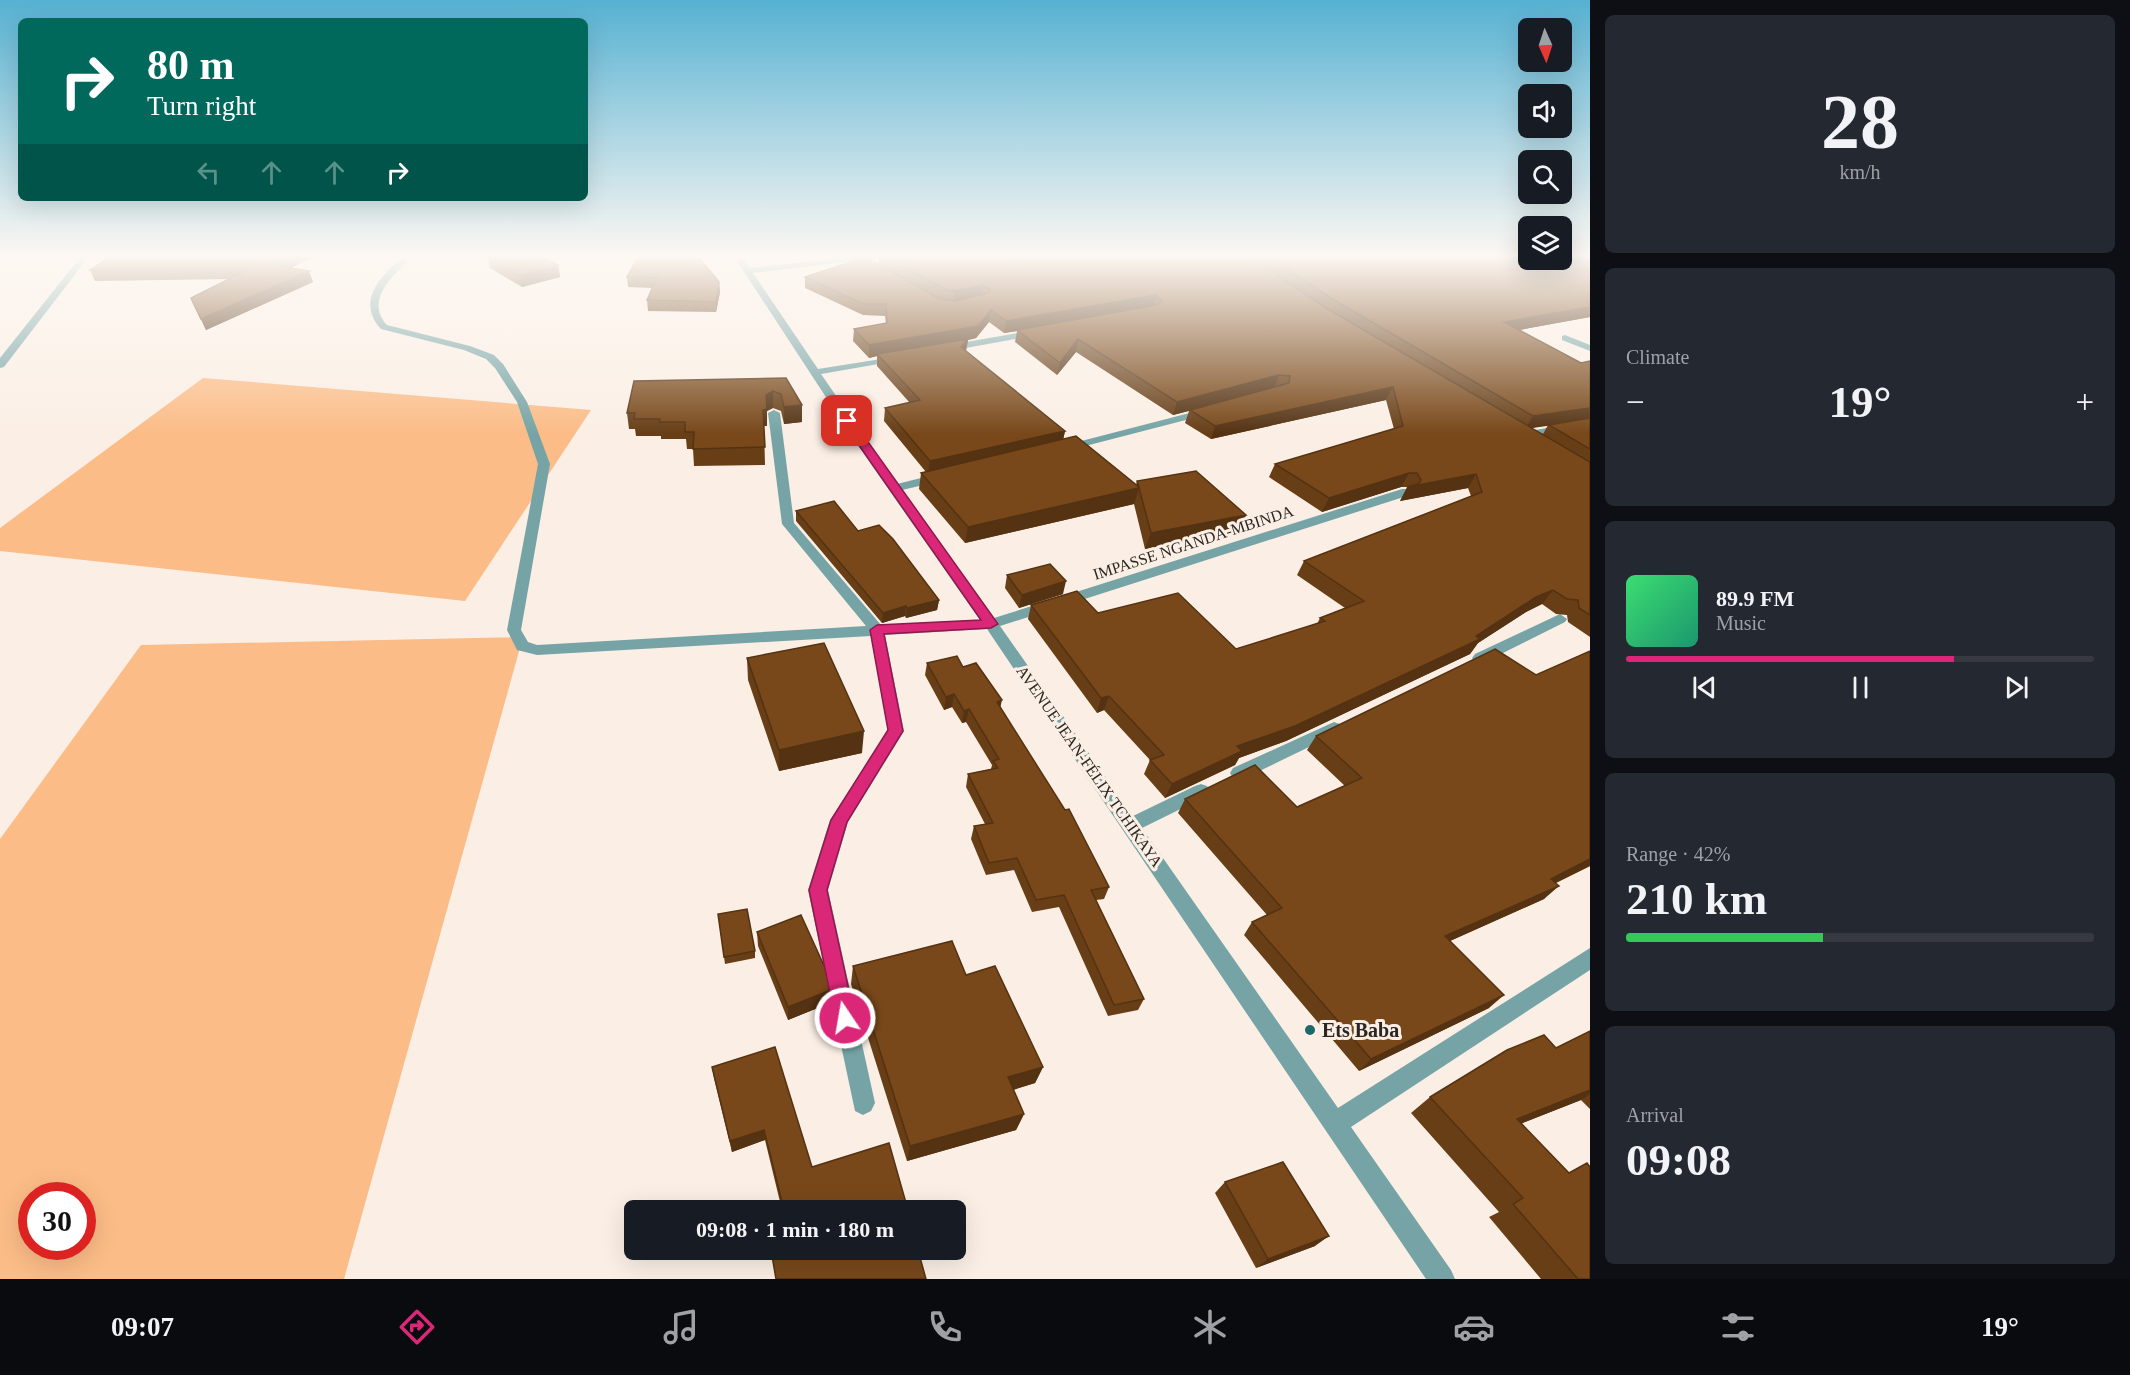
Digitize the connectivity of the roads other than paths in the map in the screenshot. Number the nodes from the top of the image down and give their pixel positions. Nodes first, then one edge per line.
1 (39, 315) edge
2 (375, 315) edge
3 (777, 315) edge
4 (1048, 331) edge
5 (1565, 338) dead end
6 (1590, 348) edge
7 (944, 349) edge
8 (909, 356) edge
9 (0, 365) edge
10 (816, 372) junction
11 (1212, 410) edge
12 (774, 413) edge
13 (1590, 424) edge
14 (1542, 446) edge
15 (1055, 450) edge
16 (951, 475) edge
17 (894, 488) junction
18 (1406, 492) edge
19 (1560, 620) dead end
20 (991, 624) junction
21 (877, 630) junction
22 (1463, 666) edge
23 (1345, 722) edge
24 (1131, 825) junction
25 (1590, 958) edge
26 (862, 1103) dead end
27 (1335, 1124) junction
28 (1442, 1279) edge

1 - 9 street
2 - 21 street, IMPASSE NGANDA-MBINDA
3 - 10 street, AVENUE JEAN-FÉLIX TCHIKAYA
4 - 7 street
5 - 6 street
8 - 10 street
10 - 17 street, AVENUE JEAN-FÉLIX TCHIKAYA
11 - 15 street
12 - 21 street
13 - 14 street
16 - 17 street
17 - 20 street, AVENUE JEAN-FÉLIX TCHIKAYA
18 - 20 street, IMPASSE NGANDA-MBINDA
19 - 22 street
20 - 21 street, IMPASSE NGANDA-MBINDA
20 - 24 street, AVENUE JEAN-FÉLIX TCHIKAYA
21 - 26 street
23 - 24 street
24 - 27 street, AVENUE JEAN-FÉLIX TCHIKAYA
25 - 27 street
27 - 28 street, AVENUE JEAN-FÉLIX TCHIKAYA

